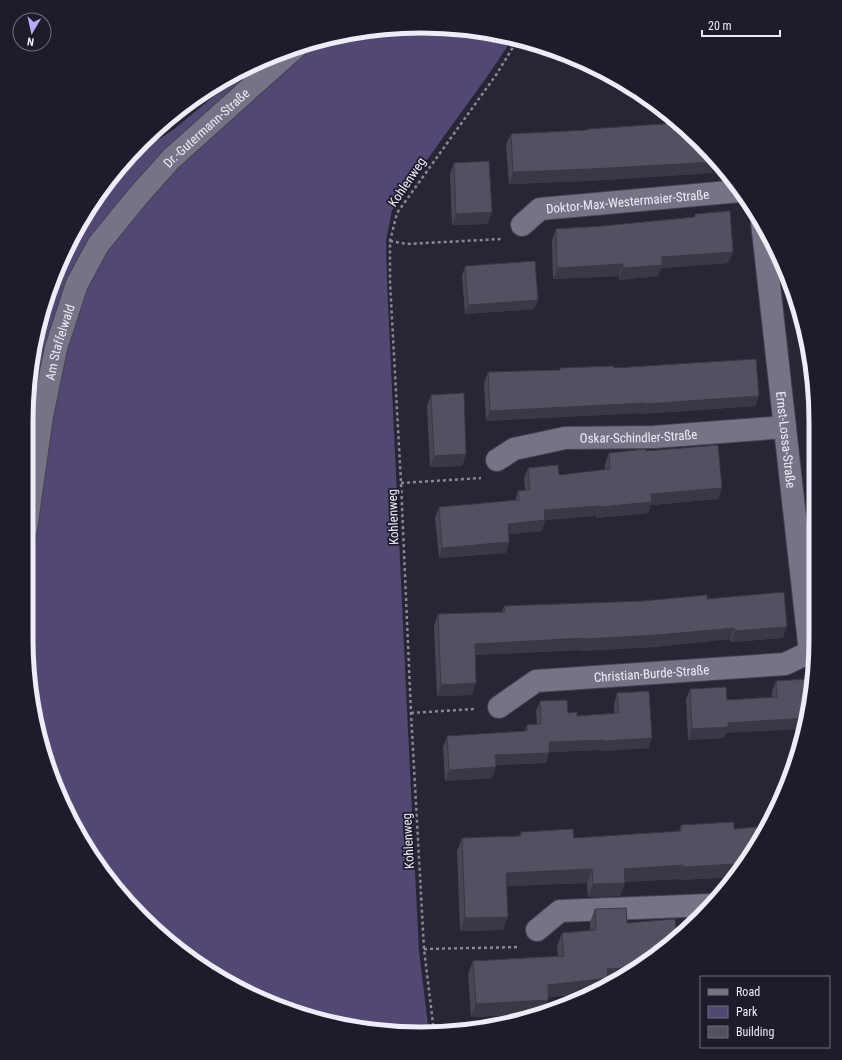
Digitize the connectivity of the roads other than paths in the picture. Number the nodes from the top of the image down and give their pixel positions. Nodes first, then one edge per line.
1 (282, 59) edge
2 (735, 192) edge
3 (137, 197) joint
4 (522, 225) road end
5 (764, 240) edge
6 (785, 427) junction
7 (497, 460) road end
8 (33, 480) edge
9 (809, 629) edge
10 (808, 655) edge
11 (499, 707) road end
12 (703, 905) edge
13 (537, 930) road end

1 - 3 street, Dr.-Gutermann-Straße
2 - 4 street, Doktor-Max-Westermaier-Straße
3 - 8 street, Am Staffelwald
5 - 6 street, Ernst-Lossa-Straße
6 - 7 street, Oskar-Schindler-Straße
6 - 9 street, Ernst-Lossa-Straße
10 - 11 street, Christian-Burde-Straße
12 - 13 street

